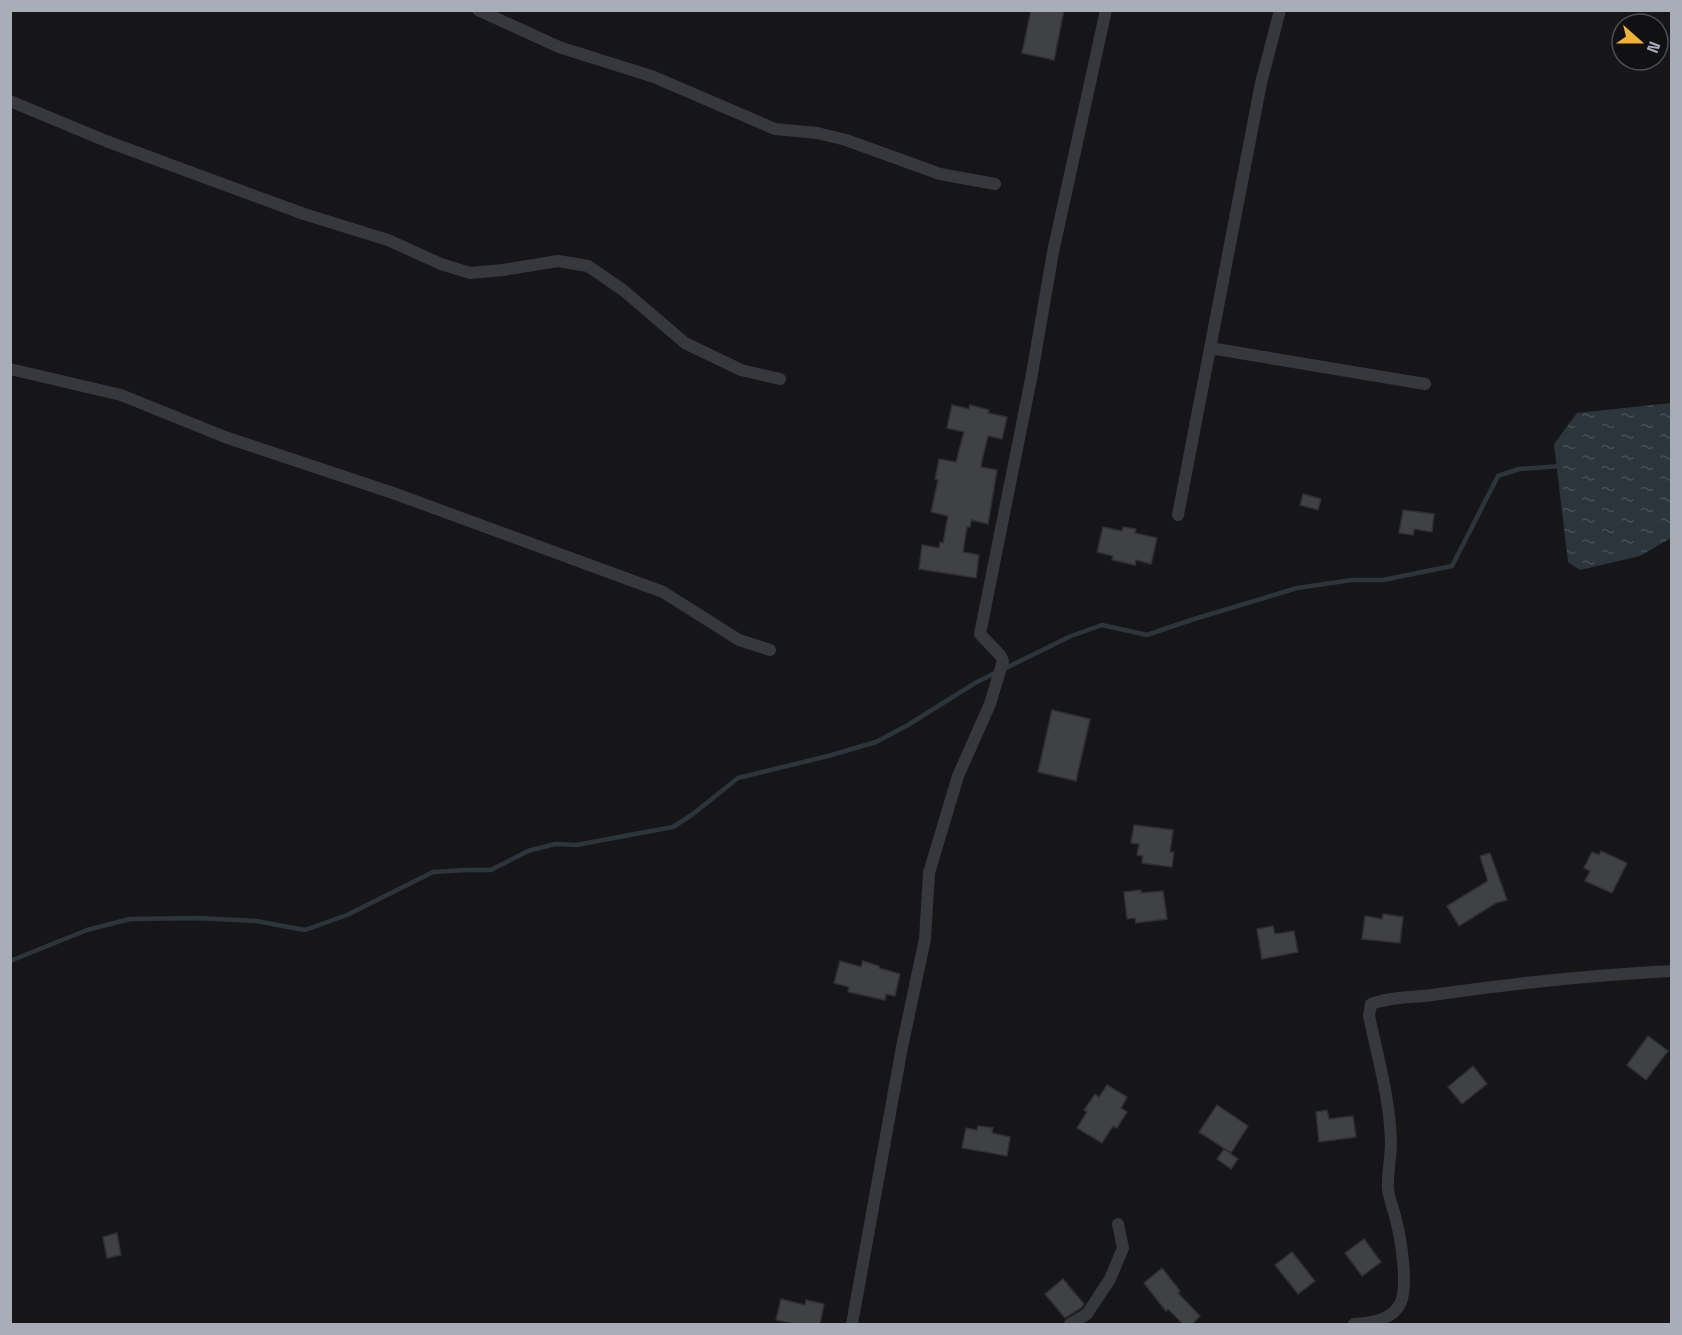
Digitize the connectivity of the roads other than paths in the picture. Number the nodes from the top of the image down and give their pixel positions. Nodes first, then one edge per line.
1 (478, 10) edge
2 (1106, 10) edge
3 (1280, 10) edge
4 (10, 101) edge
5 (995, 184) dead end
6 (1210, 348) junction
7 (10, 369) edge
8 (780, 379) dead end
9 (1425, 384) dead end
10 (1178, 515) dead end
11 (770, 650) dead end
12 (1671, 971) edge
13 (1118, 1224) dead end
14 (852, 1324) edge
15 (1070, 1324) edge
16 (1354, 1324) edge

1 - 5 street
2 - 14 street
3 - 6 street
4 - 8 street
6 - 9 street
6 - 10 street
7 - 11 street
12 - 16 street
13 - 15 street

